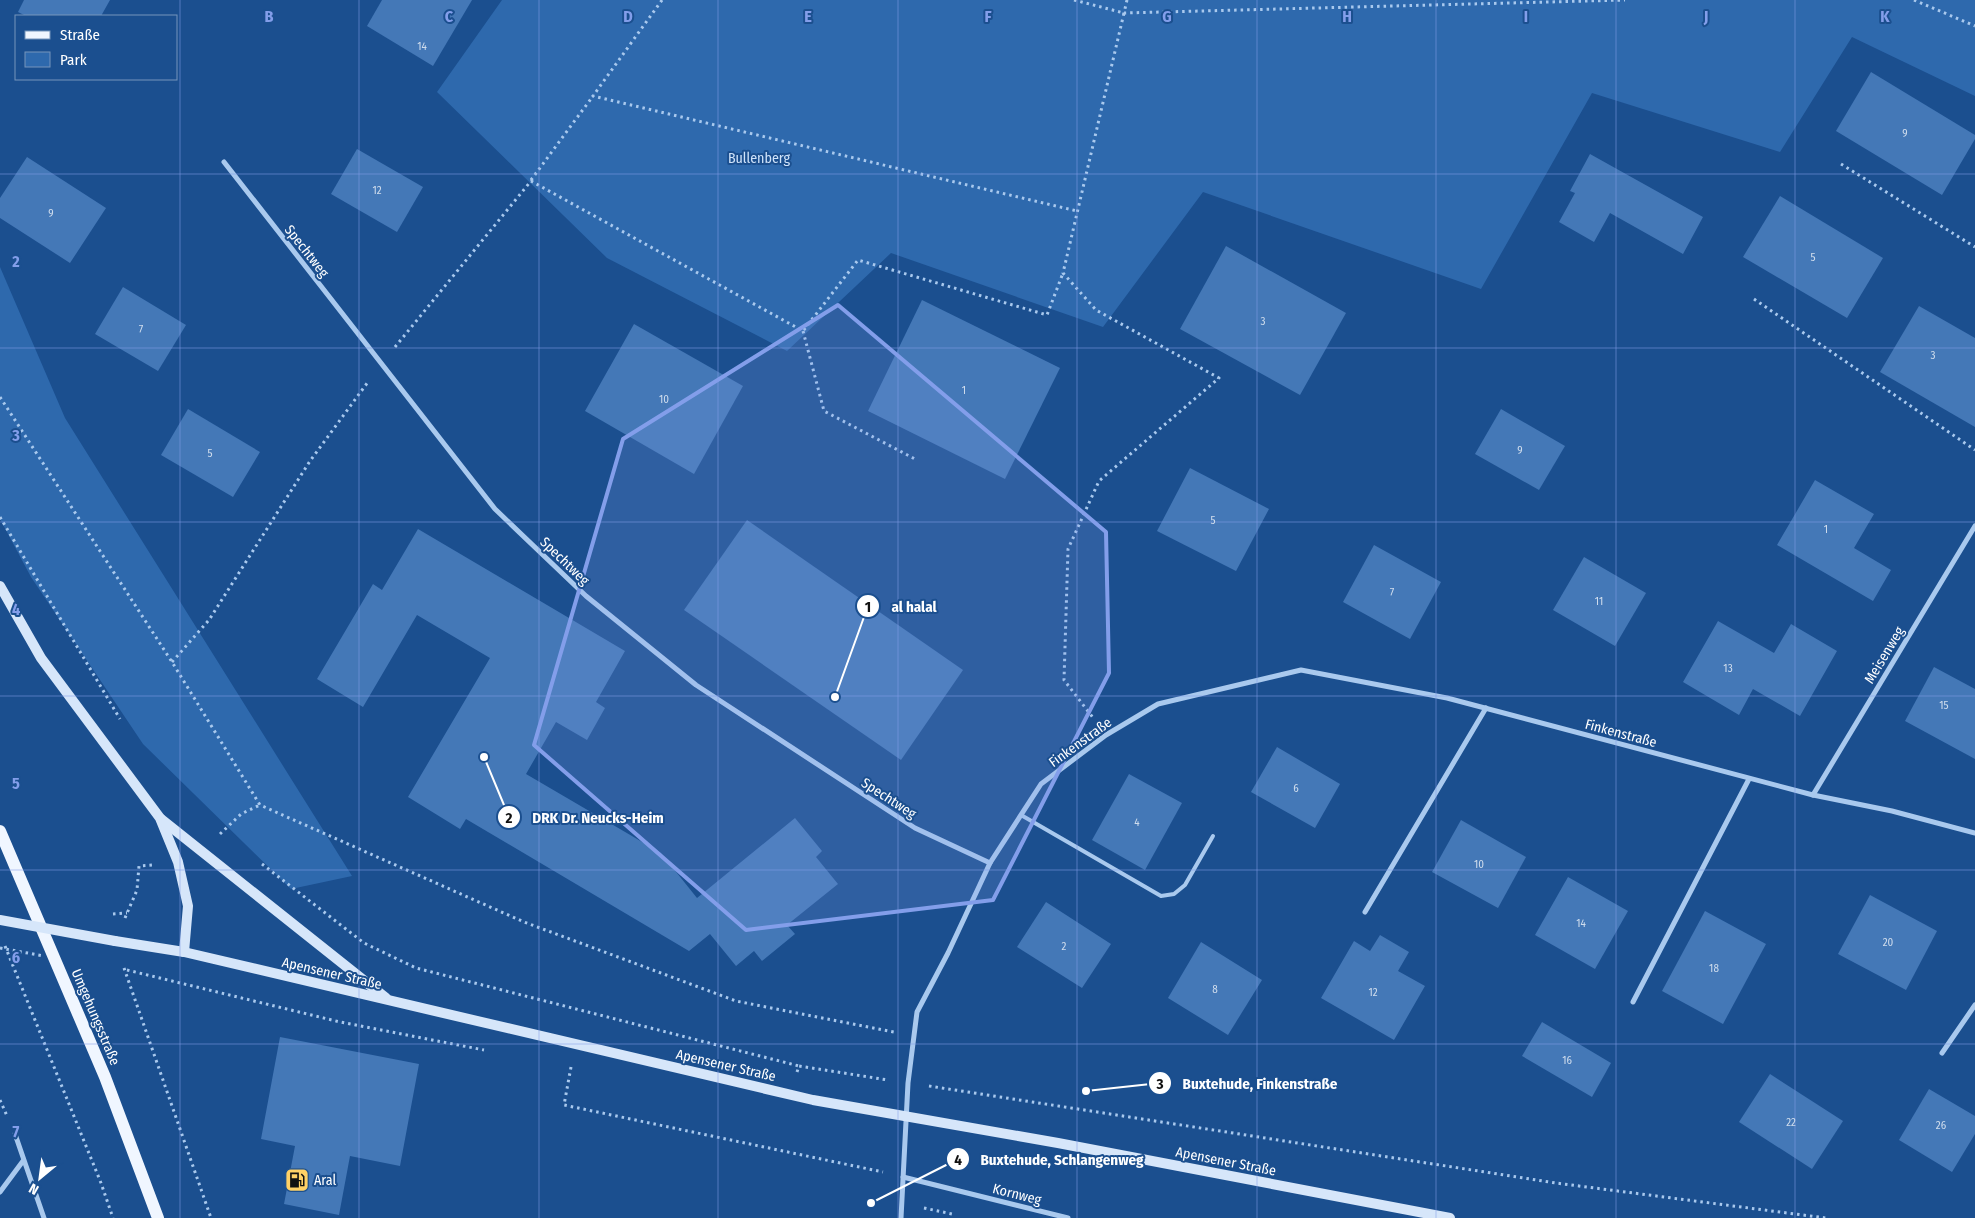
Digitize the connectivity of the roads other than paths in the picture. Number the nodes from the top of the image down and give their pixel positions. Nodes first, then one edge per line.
1 (224, 162) dead end
2 (1975, 526) edge
3 (0, 586) edge
4 (1486, 708) junction
5 (1749, 778) junction
6 (1813, 795) junction
7 (1021, 815) junction
8 (160, 818) junction
9 (0, 830) edge
10 (1975, 832) edge
11 (1214, 836) dead end
12 (990, 863) junction
13 (1365, 912) dead end
14 (0, 920) edge
15 (184, 952) junction
16 (388, 1000) junction
17 (1633, 1002) dead end
18 (1975, 1005) edge
19 (1942, 1053) dead end
20 (907, 1118) junction
21 (14, 1134) dead end
22 (23, 1161) junction
23 (903, 1176) junction
24 (0, 1192) edge
25 (44, 1218) edge
26 (158, 1218) edge
27 (901, 1218) edge
28 (1068, 1218) edge
29 (1450, 1218) edge

1 - 12 street, Spechtweg
2 - 6 street, Meisenweg
3 - 8 main road
4 - 5 street, Finkenstraße
4 - 7 street, Finkenstraße
4 - 13 street
5 - 6 street, Finkenstraße
5 - 17 street
6 - 10 street, Finkenstraße
7 - 11 lane
7 - 12 street, Finkenstraße
8 - 15 main road
8 - 16 main road
9 - 26 main road, Umgehungsstraße
12 - 20 street, Finkenstraße
14 - 15 main road, Apensener Straße, bridge
15 - 16 main road, Apensener Straße
16 - 20 main road, Apensener Straße
18 - 19 street
20 - 23 street, Finkenstraße
20 - 29 main road, Apensener Straße
21 - 22 street
22 - 24 street
22 - 25 street
23 - 27 street, Finkenstraße
23 - 28 street, Kornweg

